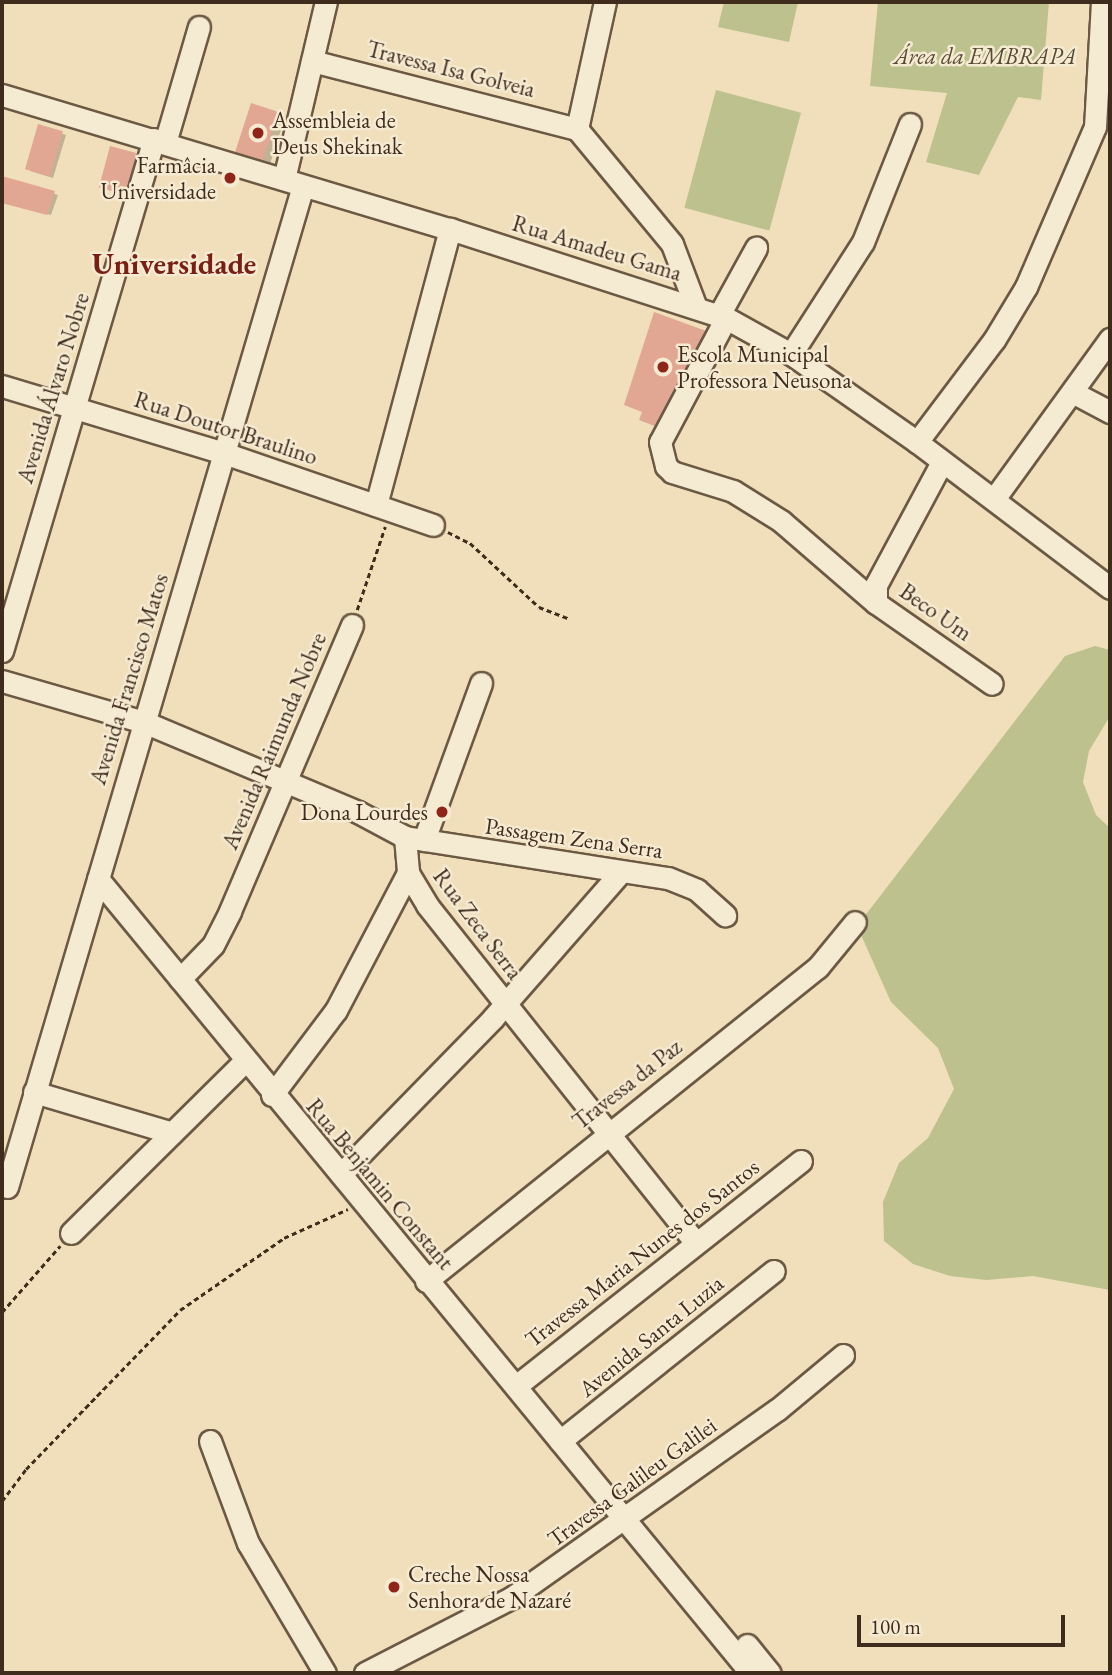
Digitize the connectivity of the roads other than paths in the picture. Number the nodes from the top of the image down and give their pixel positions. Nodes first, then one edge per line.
1 (326, 2) edge
2 (605, 2) edge
3 (1102, 2) edge
4 (198, 27) dead end
5 (312, 61) junction
6 (4, 102) edge
7 (910, 124) dead end
8 (577, 129) junction
9 (159, 141) junction
10 (293, 183) junction
11 (450, 229) junction
12 (756, 248) dead end
13 (695, 305) junction
14 (722, 317) junction
15 (1110, 339) edge
16 (791, 354) junction
17 (2, 386) edge
18 (1074, 393) junction
19 (74, 408) junction
20 (1110, 412) edge
21 (917, 442) junction
22 (224, 453) junction
23 (942, 462) junction
24 (994, 499) junction
25 (383, 508) junction
26 (433, 525) road end
27 (1110, 588) edge
28 (876, 603) junction
29 (352, 625) road end
30 (2, 651) edge
31 (2, 681) edge
32 (481, 683) dead end
33 (992, 684) dead end
34 (144, 722) junction
35 (284, 780) junction
36 (414, 839) junction
37 (408, 873) junction
38 (619, 874) junction
39 (98, 879) junction
40 (725, 915) dead end
41 (855, 922) dead end
42 (180, 979) junction
43 (505, 1003) junction
44 (245, 1061) junction
45 (34, 1092) junction
46 (272, 1095) junction
47 (610, 1131) junction
48 (172, 1133) junction
49 (802, 1161) dead end
50 (341, 1174) junction
51 (7, 1187) dead end
52 (71, 1233) road end
53 (695, 1242) junction
54 (774, 1271) dead end
55 (426, 1281) junction
56 (843, 1355) dead end
57 (516, 1386) junction
58 (210, 1441) dead end
59 (560, 1441) junction
60 (625, 1520) junction
61 (325, 1673) edge
62 (365, 1673) edge
63 (751, 1673) edge
64 (770, 1673) edge

1 - 5 street, Avenida Francisco Matos
2 - 8 street
3 - 21 street
4 - 9 street, Avenida Álvaro Nobre
5 - 8 street, Travessa Isa Golveia
5 - 10 street, Avenida Francisco Matos
6 - 9 street, Rua Amadeu Gama
7 - 16 street
8 - 13 street
9 - 10 street, Rua Amadeu Gama
9 - 19 street, Avenida Álvaro Nobre
10 - 11 street, Rua Amadeu Gama
10 - 22 street, Avenida Francisco Matos
11 - 13 street, Rua Amadeu Gama
11 - 25 street
12 - 14 street
13 - 14 street, Rua Amadeu Gama
14 - 16 street, Rua Amadeu Gama
14 - 28 street
15 - 18 street
16 - 21 street, Rua Amadeu Gama
17 - 19 street, Rua Doutor Braulino
18 - 20 street
18 - 24 street
19 - 22 street, Rua Doutor Braulino
19 - 30 street, Avenida Álvaro Nobre
21 - 23 street, Rua Amadeu Gama
22 - 25 street, Rua Doutor Braulino
22 - 34 street, Avenida Francisco Matos
23 - 24 street, Rua Amadeu Gama
23 - 28 street, Beco Um
24 - 27 street, Rua Amadeu Gama
25 - 26 street, Rua Doutor Braulino
28 - 33 street, Beco Um
29 - 35 street, Avenida Raimunda Nobre
31 - 34 street
32 - 36 street
34 - 35 street
34 - 39 street, Avenida Francisco Matos
35 - 36 street
35 - 42 street, Avenida Raimunda Nobre
36 - 37 street, Rua Zeca Serra
36 - 38 street, Passagem Zena Serra
37 - 43 street, Rua Zeca Serra
37 - 46 street
38 - 40 street, Passagem Zena Serra
38 - 43 street
39 - 42 street, Rua Benjamin Constant
39 - 45 street, Avenida Francisco Matos
41 - 47 street, Travessa da Paz
42 - 44 street, Rua Benjamin Constant
43 - 47 street, Rua Zeca Serra
43 - 50 street
44 - 46 street, Rua Benjamin Constant
44 - 48 street
45 - 48 street
45 - 51 street, Avenida Francisco Matos
46 - 50 street, Rua Benjamin Constant
47 - 53 street, Rua Zeca Serra
47 - 55 street, Travessa da Paz
48 - 52 street
49 - 53 street, Travessa Maria Nunes dos Santos
50 - 55 street, Rua Benjamin Constant
53 - 57 street, Travessa Maria Nunes dos Santos
54 - 59 street, Avenida Santa Luzia
55 - 57 street, Rua Benjamin Constant
56 - 60 street, Travessa Galileu Galilei
57 - 59 street, Rua Benjamin Constant
58 - 61 street
59 - 60 street, Rua Benjamin Constant
60 - 62 street, Travessa Galileu Galilei
60 - 63 street, Rua Benjamin Constant
60 - 64 street, Rua Benjamin Constant

